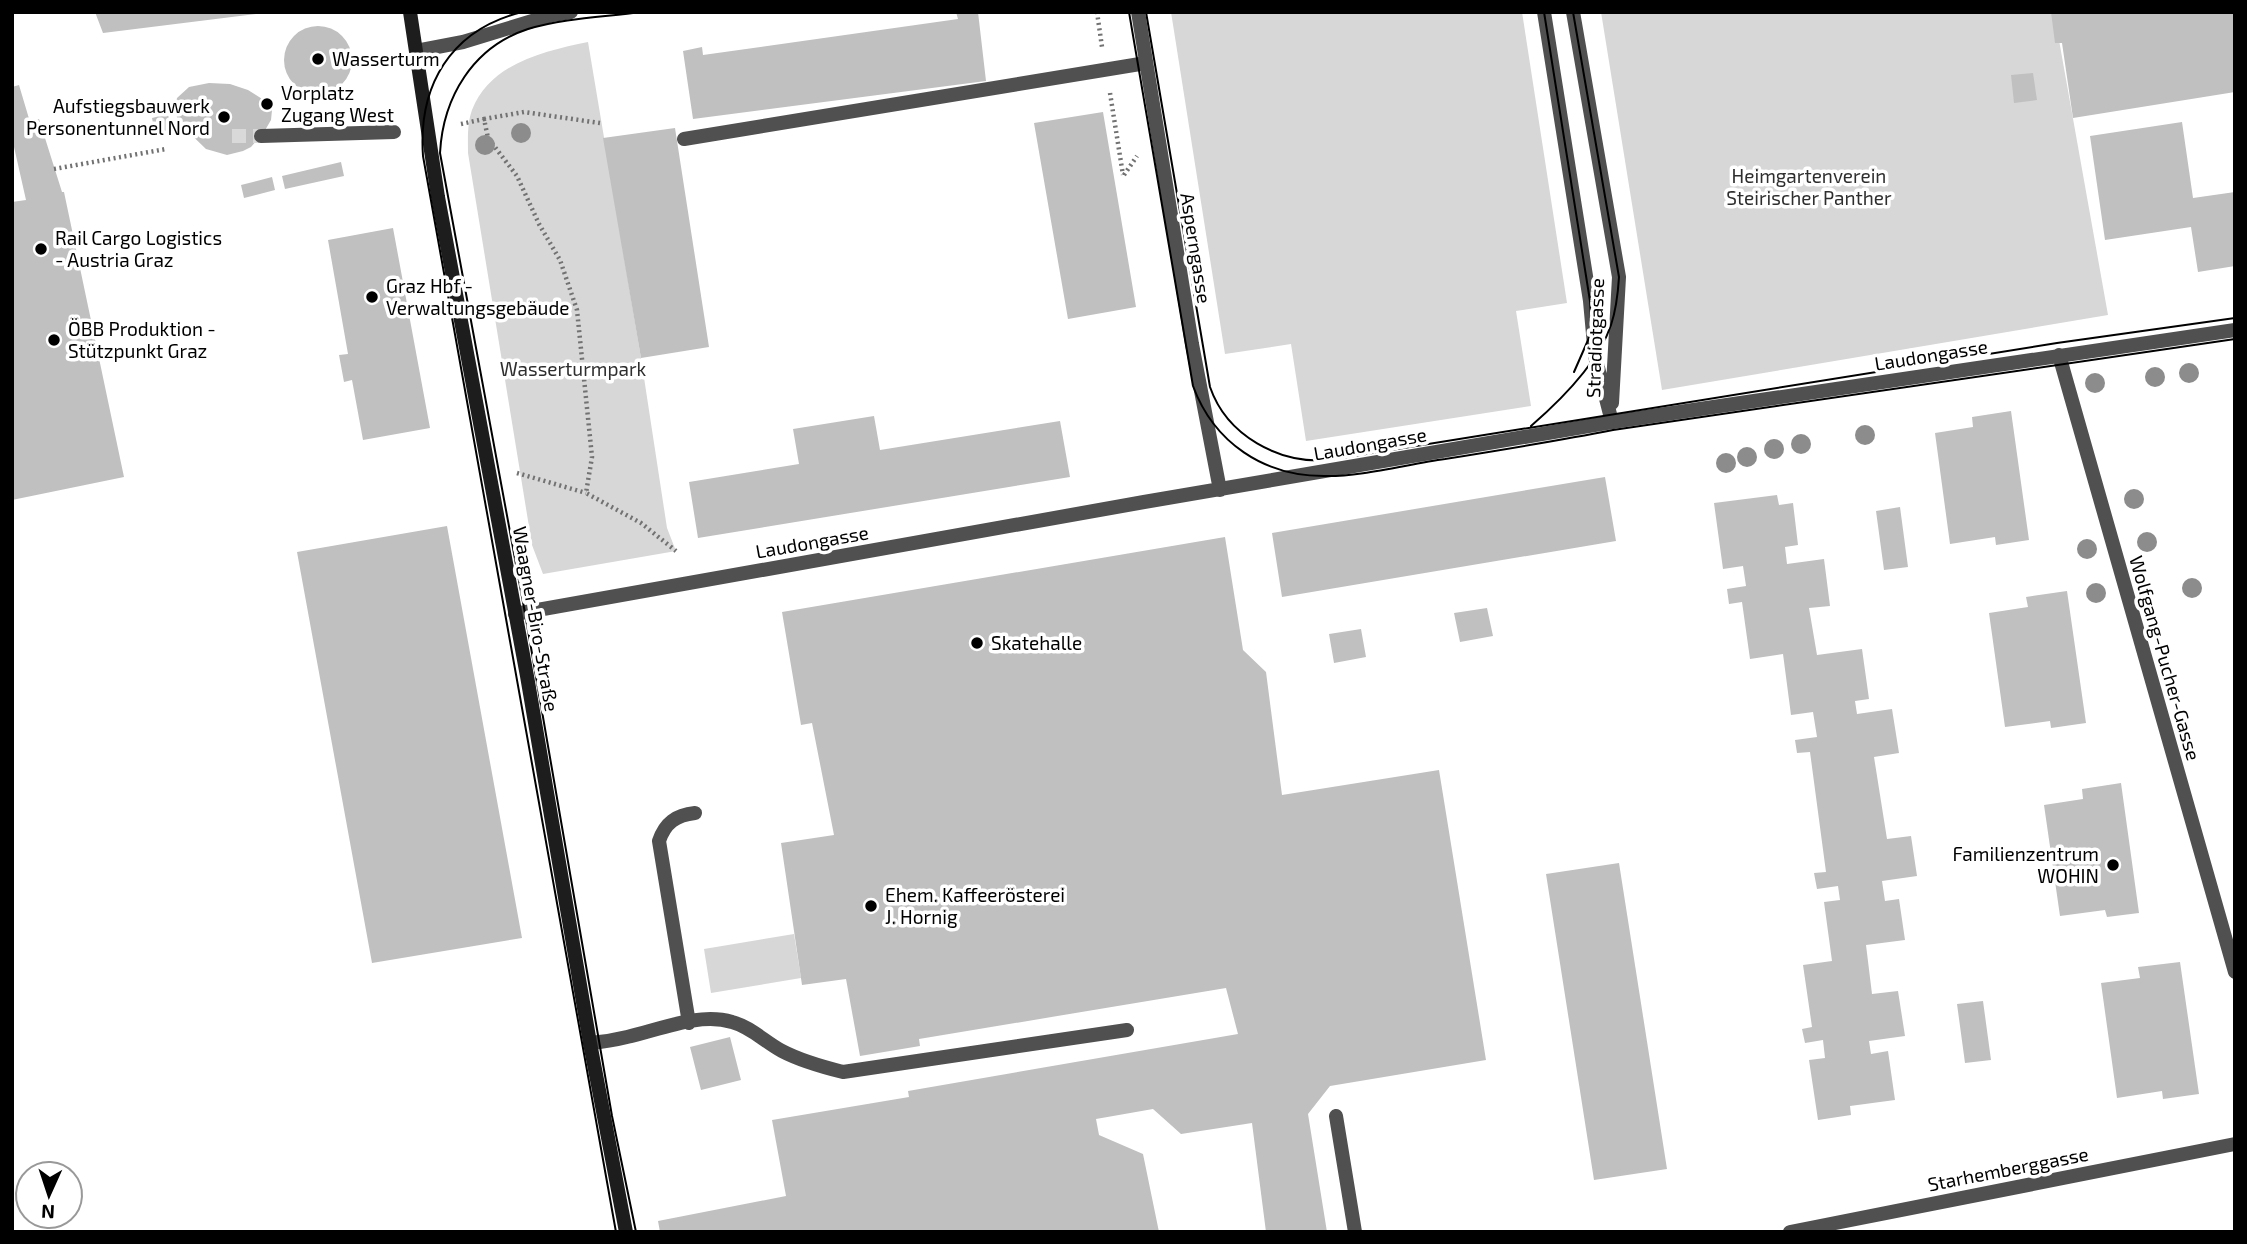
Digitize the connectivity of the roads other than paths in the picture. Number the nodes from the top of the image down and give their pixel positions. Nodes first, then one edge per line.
1 (411, 12) edge
2 (571, 12) edge
3 (1138, 12) edge
4 (1544, 12) edge
5 (1573, 12) edge
6 (416, 51) junction
7 (1146, 63) junction
8 (394, 132) dead end
9 (261, 136) tunnel mouth
10 (684, 139) dead end
11 (2235, 330) edge
12 (2060, 355) junction
13 (1612, 422) junction
14 (1220, 490) junction
15 (516, 614) junction
16 (695, 813) dead end
17 (2235, 972) edge
18 (689, 1023) junction
19 (1127, 1030) dead end
20 (590, 1043) junction
21 (1336, 1116) dead end
22 (2235, 1144) edge
23 (626, 1232) edge
24 (1354, 1232) edge
25 (1790, 1232) edge

1 - 6 street, Waagner-Biro-Straße
2 - 6 street
3 - 7 street, Asperngasse
4 - 13 street, Stradiotgasse
5 - 13 street, Stradiotgasse
6 - 15 street, Waagner-Biro-Straße
7 - 10 street
7 - 14 street, Asperngasse
8 - 9 street
11 - 12 street, Laudongasse
12 - 13 street, Laudongasse
12 - 17 street, Wolfgang-Pucher-Gasse
13 - 14 street, Laudongasse
14 - 15 street, Laudongasse
15 - 20 street, Waagner-Biro-Straße
16 - 18 street
18 - 19 street
18 - 20 street
20 - 23 street, Waagner-Biro-Straße
21 - 24 street
22 - 25 street, Starhemberggasse

